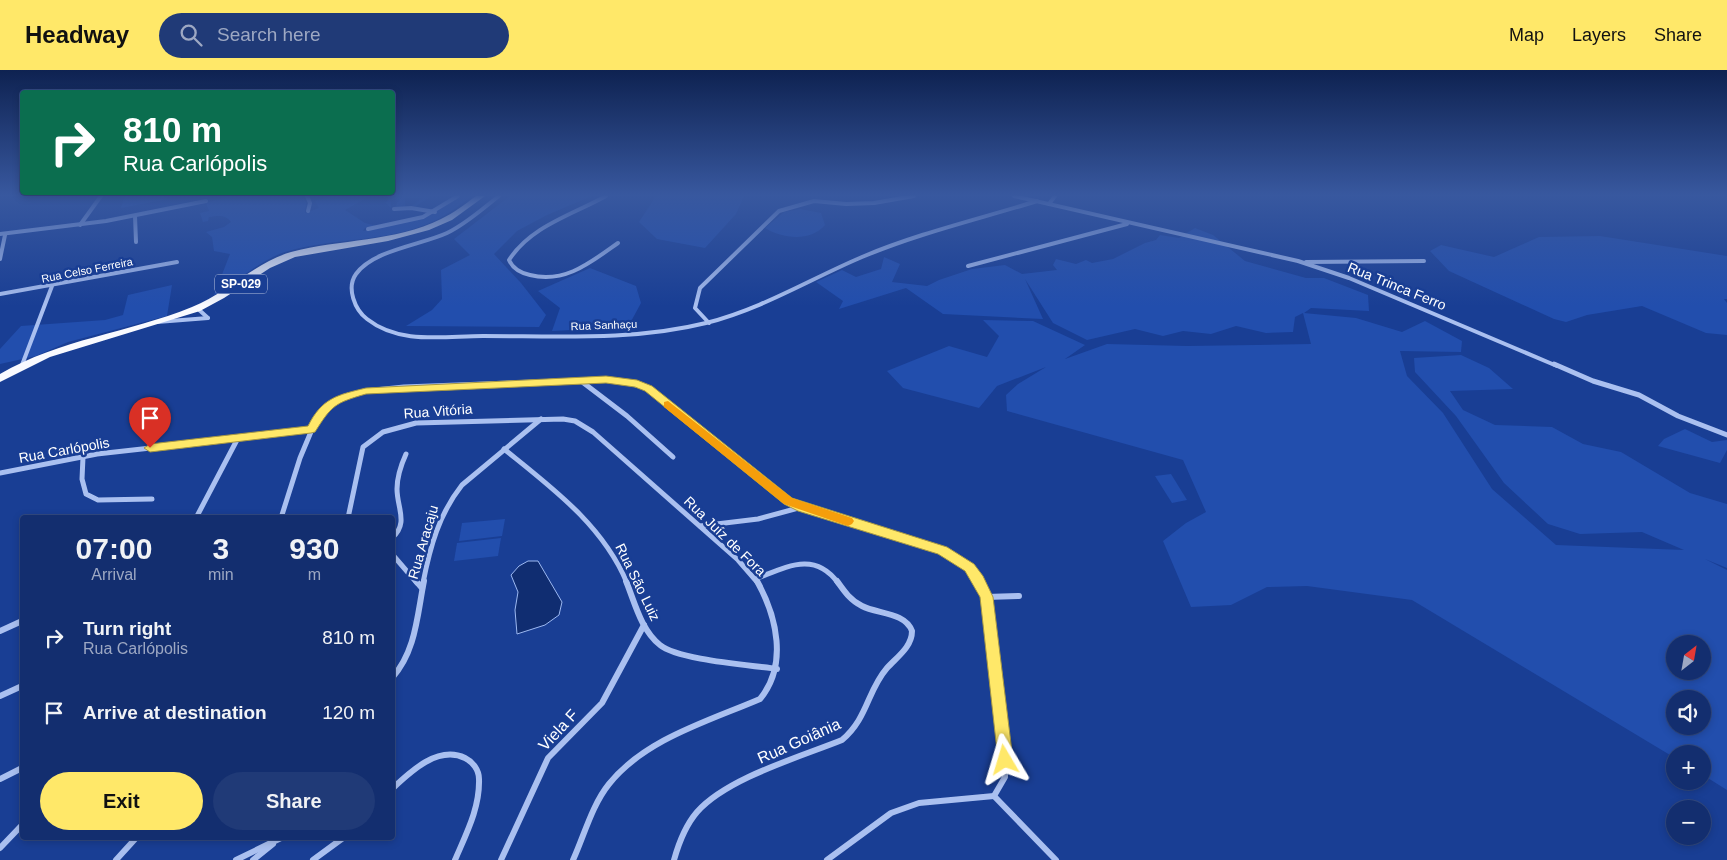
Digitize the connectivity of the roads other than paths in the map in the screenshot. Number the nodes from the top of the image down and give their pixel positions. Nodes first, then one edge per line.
1 (19, 233) edge
2 (136, 233) edge
3 (408, 233) edge
4 (445, 233) edge
5 (535, 233) edge
6 (757, 233) edge
7 (932, 233) edge
8 (1091, 233) edge
9 (1172, 233) edge
10 (2, 235) edge
11 (136, 242) dead end
12 (618, 243) dead end
13 (0, 259) edge
14 (1298, 261) junction
15 (1424, 261) dead end
16 (177, 262) dead end
17 (968, 266) dead end
18 (52, 286) junction
19 (0, 294) edge
20 (197, 308) junction
21 (156, 322) junction
22 (709, 323) junction
23 (22, 365) junction
24 (0, 378) edge
25 (580, 381) junction
26 (541, 418) junction
27 (563, 419) joint
28 (311, 430) junction
29 (1727, 435) edge
30 (238, 438) junction
31 (504, 449) junction
32 (406, 454) dead end
33 (83, 457) junction
34 (673, 457) dead end
35 (0, 473) edge
36 (152, 499) dead end
37 (802, 508) junction
38 (198, 515) edge
39 (282, 515) edge
40 (349, 515) edge
41 (700, 526) junction
42 (395, 535) edge
43 (395, 557) edge
44 (755, 578) junction
45 (422, 588) junction
46 (1019, 596) dead end
47 (986, 597) junction
48 (20, 622) edge
49 (644, 625) junction
50 (0, 631) edge
51 (777, 669) junction
52 (395, 675) edge
53 (20, 687) edge
54 (0, 696) edge
55 (20, 769) edge
56 (0, 780) edge
57 (395, 786) edge
58 (994, 796) junction
59 (20, 827) edge
60 (134, 840) edge
61 (277, 840) edge
62 (278, 840) edge
63 (340, 840) edge
64 (0, 848) edge
65 (116, 860) edge
66 (236, 860) edge
67 (253, 860) edge
68 (313, 860) edge
69 (455, 860) edge
70 (501, 860) edge
71 (573, 860) edge
72 (674, 860) edge
73 (827, 860) edge
74 (1056, 860) edge

1 - 10 street
2 - 11 street
3 - 20 highway, SP-029
4 - 22 street, Rua Sanhaçu
5 - 12 street
6 - 22 street
7 - 22 street, Rua Sanhaçu
8 - 17 street
9 - 14 street, Rua Trinca Ferro
10 - 13 street
14 - 15 street
14 - 29 street, Rua Trinca Ferro
16 - 18 street, Rua Celso Ferreira
18 - 19 street, Rua Celso Ferreira
18 - 23 street
20 - 21 highway, SP-029
20 - 21 street
21 - 23 highway, SP-029
23 - 24 highway, SP-029
25 - 28 street
25 - 34 street
25 - 37 street
26 - 27 street, Rua Vitória
26 - 31 street, Rua Aracaju
26 - 40 street, Rua Vitória
27 - 41 street, Rua Juíz de Fora
28 - 30 street, Rua Carlópolis
28 - 39 street
30 - 33 street, Rua Carlópolis
30 - 38 street
31 - 45 street, Rua Aracaju
31 - 49 street, Rua São Luiz
32 - 42 street
33 - 35 street, Rua Carlópolis
33 - 36 street
37 - 41 street
37 - 47 street
41 - 44 street, Rua Juíz de Fora
43 - 45 street
44 - 51 street, Rua Juíz de Fora
44 - 72 street, Rua Goiânia
45 - 52 street, Rua Aracaju
46 - 47 street
47 - 58 street
48 - 50 street
49 - 51 street, Rua São Luiz
49 - 70 street, Viela F
51 - 71 street, Rua Juíz de Fora
53 - 54 street
55 - 56 street
57 - 69 street
58 - 73 street
58 - 74 street
59 - 64 street
60 - 65 street
61 - 66 street
62 - 67 street
63 - 68 street

